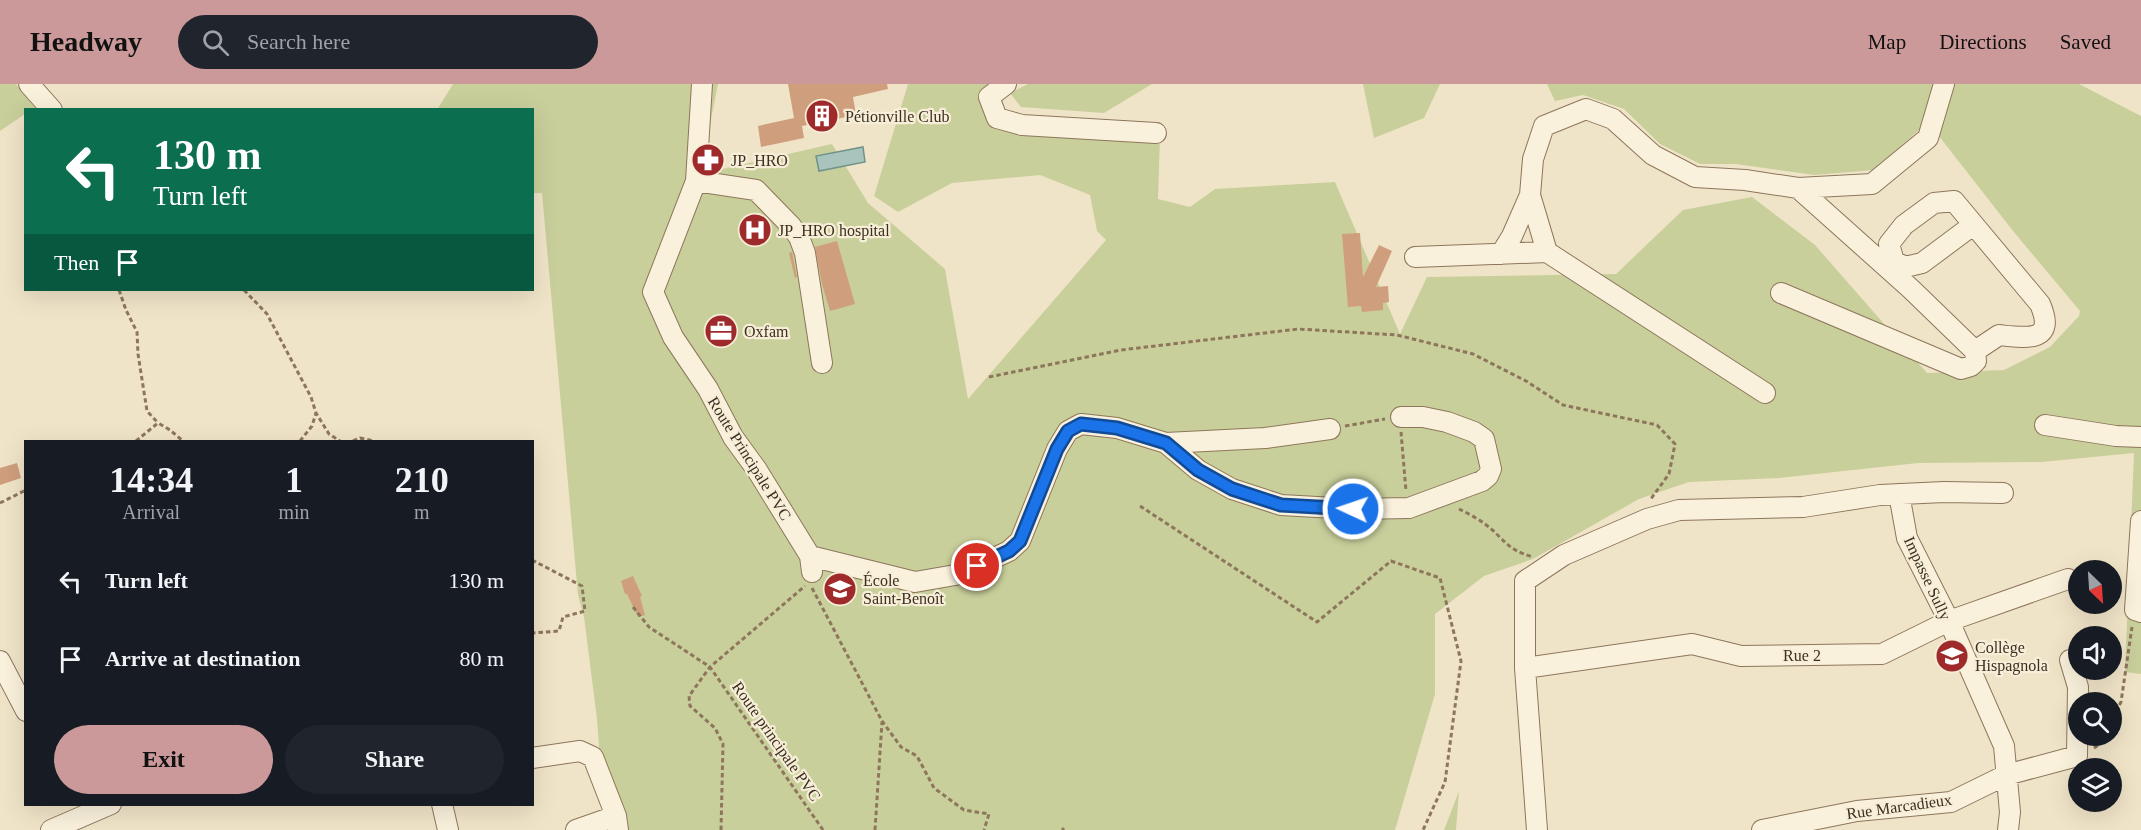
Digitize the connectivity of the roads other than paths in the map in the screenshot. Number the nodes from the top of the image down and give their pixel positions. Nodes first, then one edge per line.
1 (29, 84) edge
2 (702, 84) edge
3 (1006, 84) edge
4 (1944, 84) edge
5 (50, 108) edge
6 (1156, 133) dead end
7 (696, 181) junction
8 (1841, 185) junction
9 (1798, 188) junction
10 (1530, 195) junction
11 (1834, 220) junction
12 (1973, 225) dead end
13 (1547, 252) junction
14 (1501, 254) junction
15 (1415, 257) dead end
16 (1781, 293) dead end
17 (1975, 351) junction
18 (822, 363) dead end
19 (1765, 393) dead end
20 (1401, 417) road end
21 (2045, 425) dead end
22 (1330, 429) road end
23 (2141, 437) edge
24 (1166, 443) junction
25 (1899, 494) junction
26 (2003, 494) dead end
27 (2141, 521) edge
28 (2068, 579) dead end
29 (2138, 611) edge
30 (1949, 621) junction
31 (0, 662) edge
32 (1525, 668) junction
33 (2076, 680) edge
34 (24, 707) edge
35 (534, 758) edge
36 (2006, 775) junction
37 (106, 806) edge
38 (442, 806) edge
39 (617, 823) edge
40 (51, 830) edge
41 (448, 830) edge
42 (576, 830) edge
43 (1537, 830) edge
44 (1762, 830) edge
45 (2008, 830) edge

1 - 5 street
2 - 7 street, Route Principale PVC
3 - 6 street
4 - 8 street
7 - 18 street
7 - 24 street, Route Principale PVC
8 - 9 street
8 - 11 street
9 - 10 street
9 - 11 street
10 - 13 street
10 - 14 street
11 - 17 street
12 - 17 street
13 - 14 street
13 - 19 street
14 - 15 street
16 - 17 street
20 - 24 street
21 - 23 street
22 - 24 street
25 - 26 street
25 - 30 street, Impasse Sully
25 - 32 street
27 - 29 street
28 - 30 street, Rue 2
30 - 32 street, Rue 2
30 - 36 street, Impasse Sully
31 - 34 street
32 - 43 street
33 - 36 street, Rue Marcadieux
35 - 39 street
36 - 44 street, Rue Marcadieux
36 - 45 street, Impasse Sully
37 - 40 street
38 - 41 street
39 - 42 street

